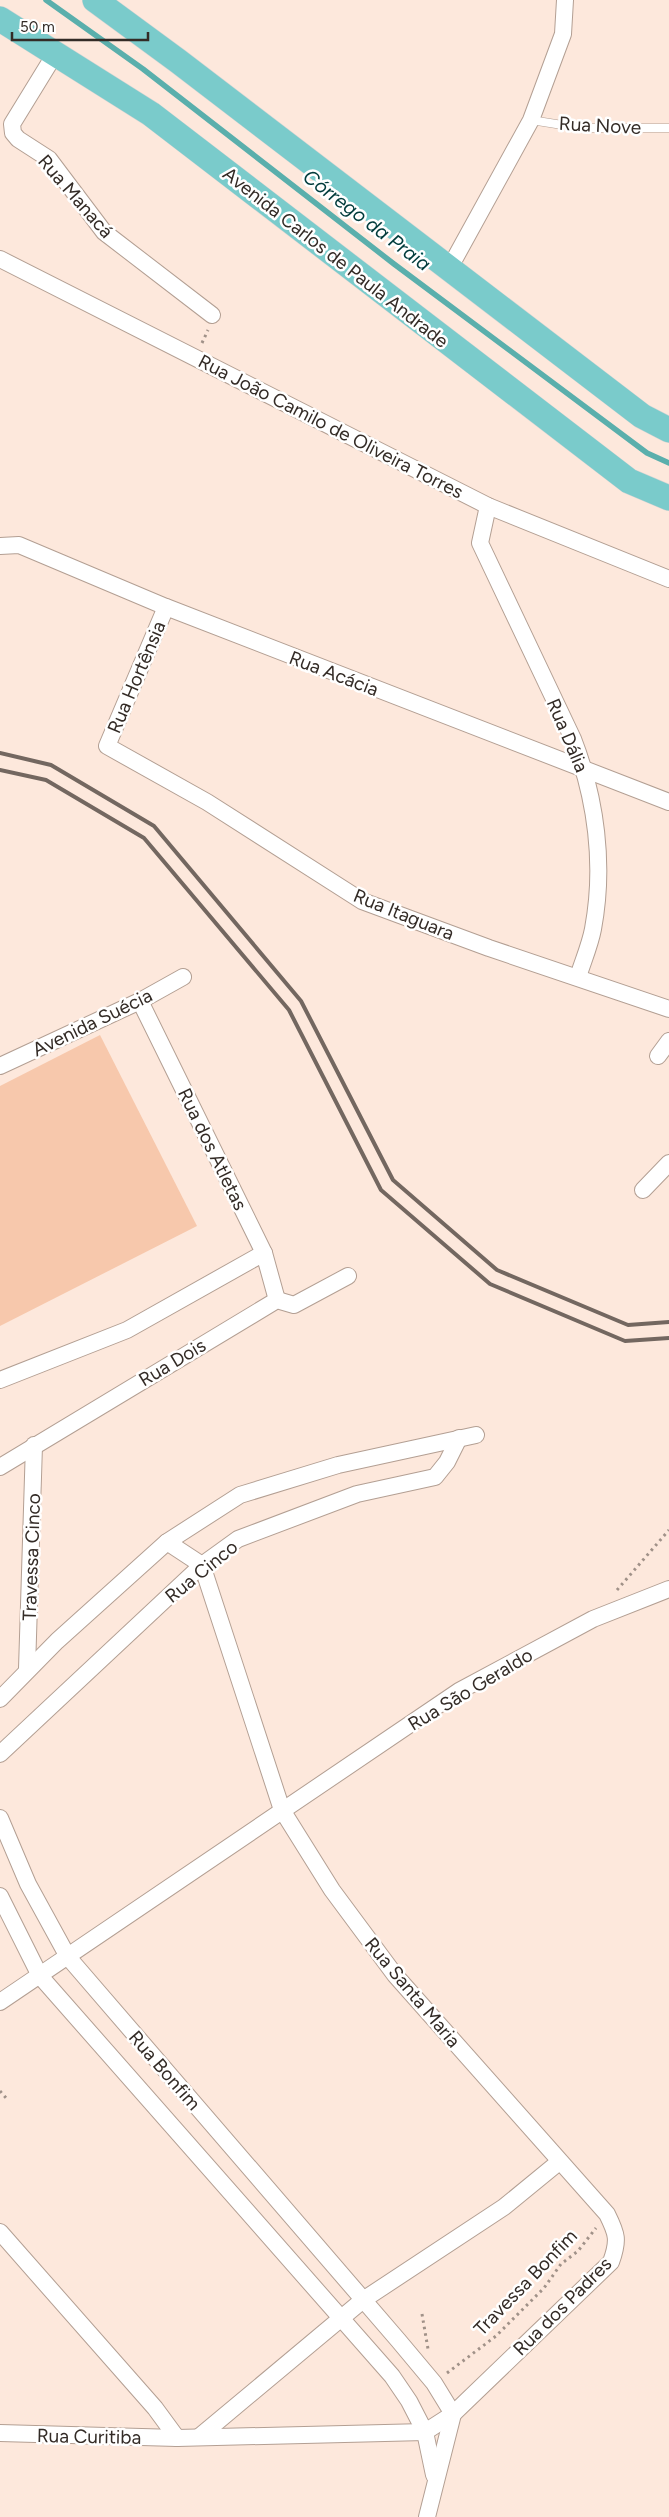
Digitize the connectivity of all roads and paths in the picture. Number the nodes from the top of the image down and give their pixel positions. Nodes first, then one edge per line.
1 (95, 0) edge
2 (565, 0) edge
3 (0, 19) edge
4 (55, 54) junction
5 (531, 120) junction
6 (669, 128) edge
7 (0, 259) edge
8 (449, 269) junction
9 (212, 315) joint
10 (195, 356) junction
11 (669, 430) edge
12 (669, 498) edge
13 (488, 506) junction
14 (0, 546) edge
15 (669, 579) edge
16 (166, 607) junction
17 (107, 746) joint
18 (585, 771) junction
19 (669, 802) edge
20 (183, 977) dead end
21 (578, 977) junction
22 (140, 1001) junction
23 (669, 1009) edge
24 (669, 1041) edge
25 (658, 1056) dead end
26 (0, 1066) edge
27 (669, 1163) edge
28 (643, 1190) dead end
29 (264, 1253) junction
30 (348, 1276) dead end
31 (277, 1300) junction
32 (0, 1380) edge
33 (476, 1434) dead end
34 (459, 1438) junction
35 (34, 1445) junction
36 (0, 1467) edge
37 (669, 1530) edge
38 (167, 1542) junction
39 (202, 1565) junction
40 (669, 1589) edge
41 (592, 1619) junction
42 (27, 1670) junction
43 (0, 1699) edge
44 (0, 1754) edge
45 (282, 1810) junction
46 (0, 1818) edge
47 (0, 1896) edge
48 (68, 1957) junction
49 (40, 1976) junction
50 (0, 2002) edge
51 (0, 2091) edge
52 (7, 2099) dead end
53 (559, 2162) junction
54 (607, 2214) junction
55 (0, 2232) edge
56 (363, 2300) junction
57 (340, 2317) junction
58 (434, 2383) junction
59 (453, 2414) junction
60 (425, 2432) junction
61 (0, 2434) edge
62 (199, 2437) junction
63 (177, 2438) junction
64 (435, 2479) junction
65 (426, 2517) edge

1 - 8 main road
2 - 5 street
3 - 4 main road, Avenida Carlos de Paula Andrade
4 - 9 street, Rua Manacá
4 - 12 main road, Avenida Carlos de Paula Andrade
5 - 6 lane, Rua Nove
5 - 8 street
7 - 10 street, Rua João Camilo de Oliveira Torres
8 - 11 main road
9 - 10 path
10 - 13 street, Rua João Camilo de Oliveira Torres
13 - 15 street, Rua João Camilo de Oliveira Torres
13 - 18 street, Rua Dália
14 - 16 street, Rua Acácia
16 - 17 street, Rua Hortênsia
16 - 18 street, Rua Acácia
17 - 21 street, Rua Itaguara
18 - 19 street, Rua Acácia
18 - 21 street, Rua Dália
20 - 22 street, Avenida Suécia
21 - 23 street, Rua Itaguara
22 - 26 street, Avenida Suécia
22 - 29 street, Rua dos Atletas
24 - 25 street
27 - 28 street
29 - 31 street, Rua dos Atletas
29 - 32 street
30 - 31 street
31 - 35 street, Rua Dois
33 - 34 street, Rua Cinco
34 - 38 street, Rua Cinco
34 - 39 street, Rua Cinco
35 - 36 street, Rua Dois
35 - 42 street, Travessa Cinco
37 - 41 path
38 - 39 street
38 - 42 street, Rua Cinco
39 - 44 street, Rua Cinco
39 - 45 street, Rua Santa Maria
40 - 41 street, Rua São Geraldo
41 - 45 street, Rua São Geraldo
42 - 43 street, Rua Cinco
45 - 48 street
45 - 53 street, Rua Santa Maria
46 - 48 street, Rua Bonfim
47 - 49 street, Rua Bonfim
48 - 49 street
48 - 56 street, Rua Bonfim
49 - 50 street
49 - 57 street, Rua Bonfim
51 - 52 path
53 - 54 street, Rua dos Padres
53 - 56 street
54 - 58 path, Travessa Bonfim
54 - 59 street, Rua dos Padres
55 - 63 street
56 - 57 street
56 - 58 street, Rua Bonfim
57 - 60 street, Rua Bonfim
57 - 62 street
58 - 59 street, Rua Bonfim
59 - 60 street, Rua dos Padres
59 - 64 street, Rua Bonfim
60 - 62 street, Rua Curitiba
60 - 64 street, Rua Bonfim
61 - 63 street, Rua Curitiba
62 - 63 street, Rua Curitiba
64 - 65 street, Rua Bonfim

